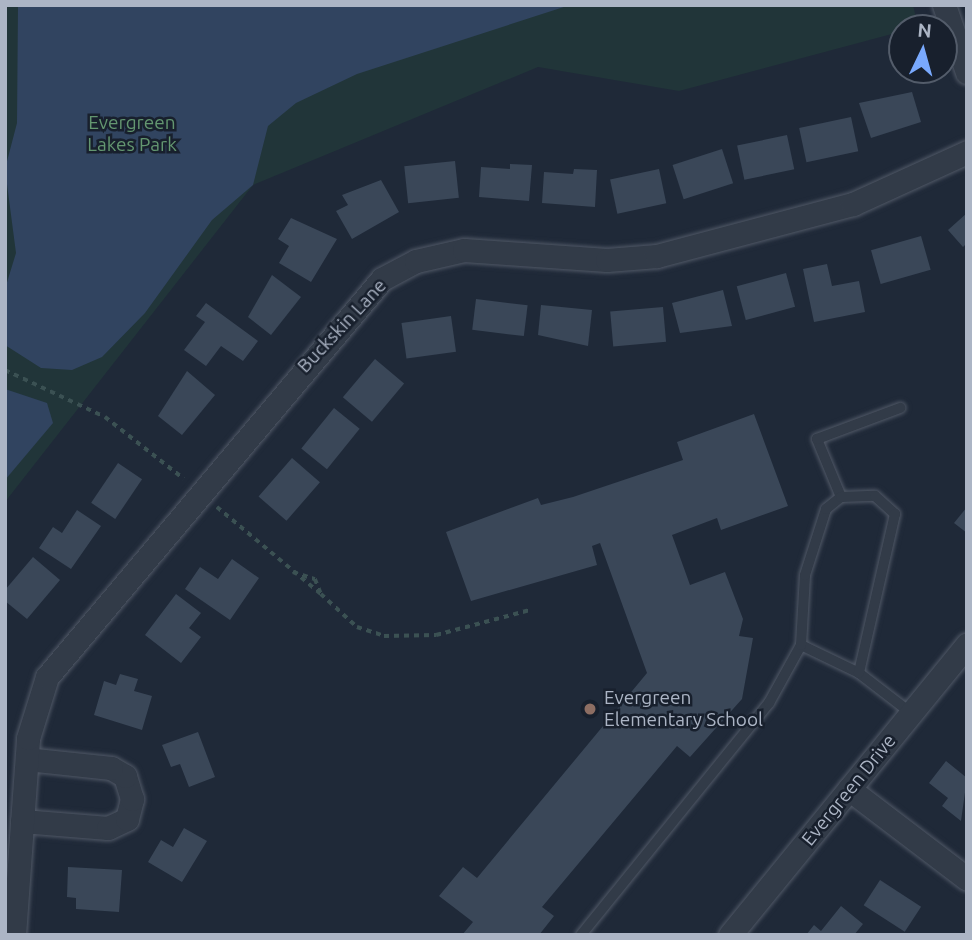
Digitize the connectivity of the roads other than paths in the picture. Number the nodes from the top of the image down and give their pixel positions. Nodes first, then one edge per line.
1 (944, 5) edge
2 (967, 72) edge
3 (967, 152) edge
4 (900, 408) dead end
5 (841, 497) junction
6 (967, 644) edge
7 (801, 645) junction
8 (859, 673) junction
9 (911, 713) junction
10 (27, 760) junction
11 (849, 789) junction
12 (22, 821) junction
13 (967, 879) edge
14 (14, 935) edge
15 (581, 935) edge
16 (730, 935) edge

1 - 2 street
3 - 10 street, Buckskin Lane
4 - 5 lane
5 - 7 lane
5 - 8 lane
6 - 9 street, Evergreen Drive
7 - 8 lane
7 - 15 lane
8 - 9 lane
9 - 11 street, Evergreen Drive
10 - 12 street, Buckskin Lane
10 - 12 street
11 - 13 street
11 - 16 street, Evergreen Drive
12 - 14 street, Buckskin Lane

